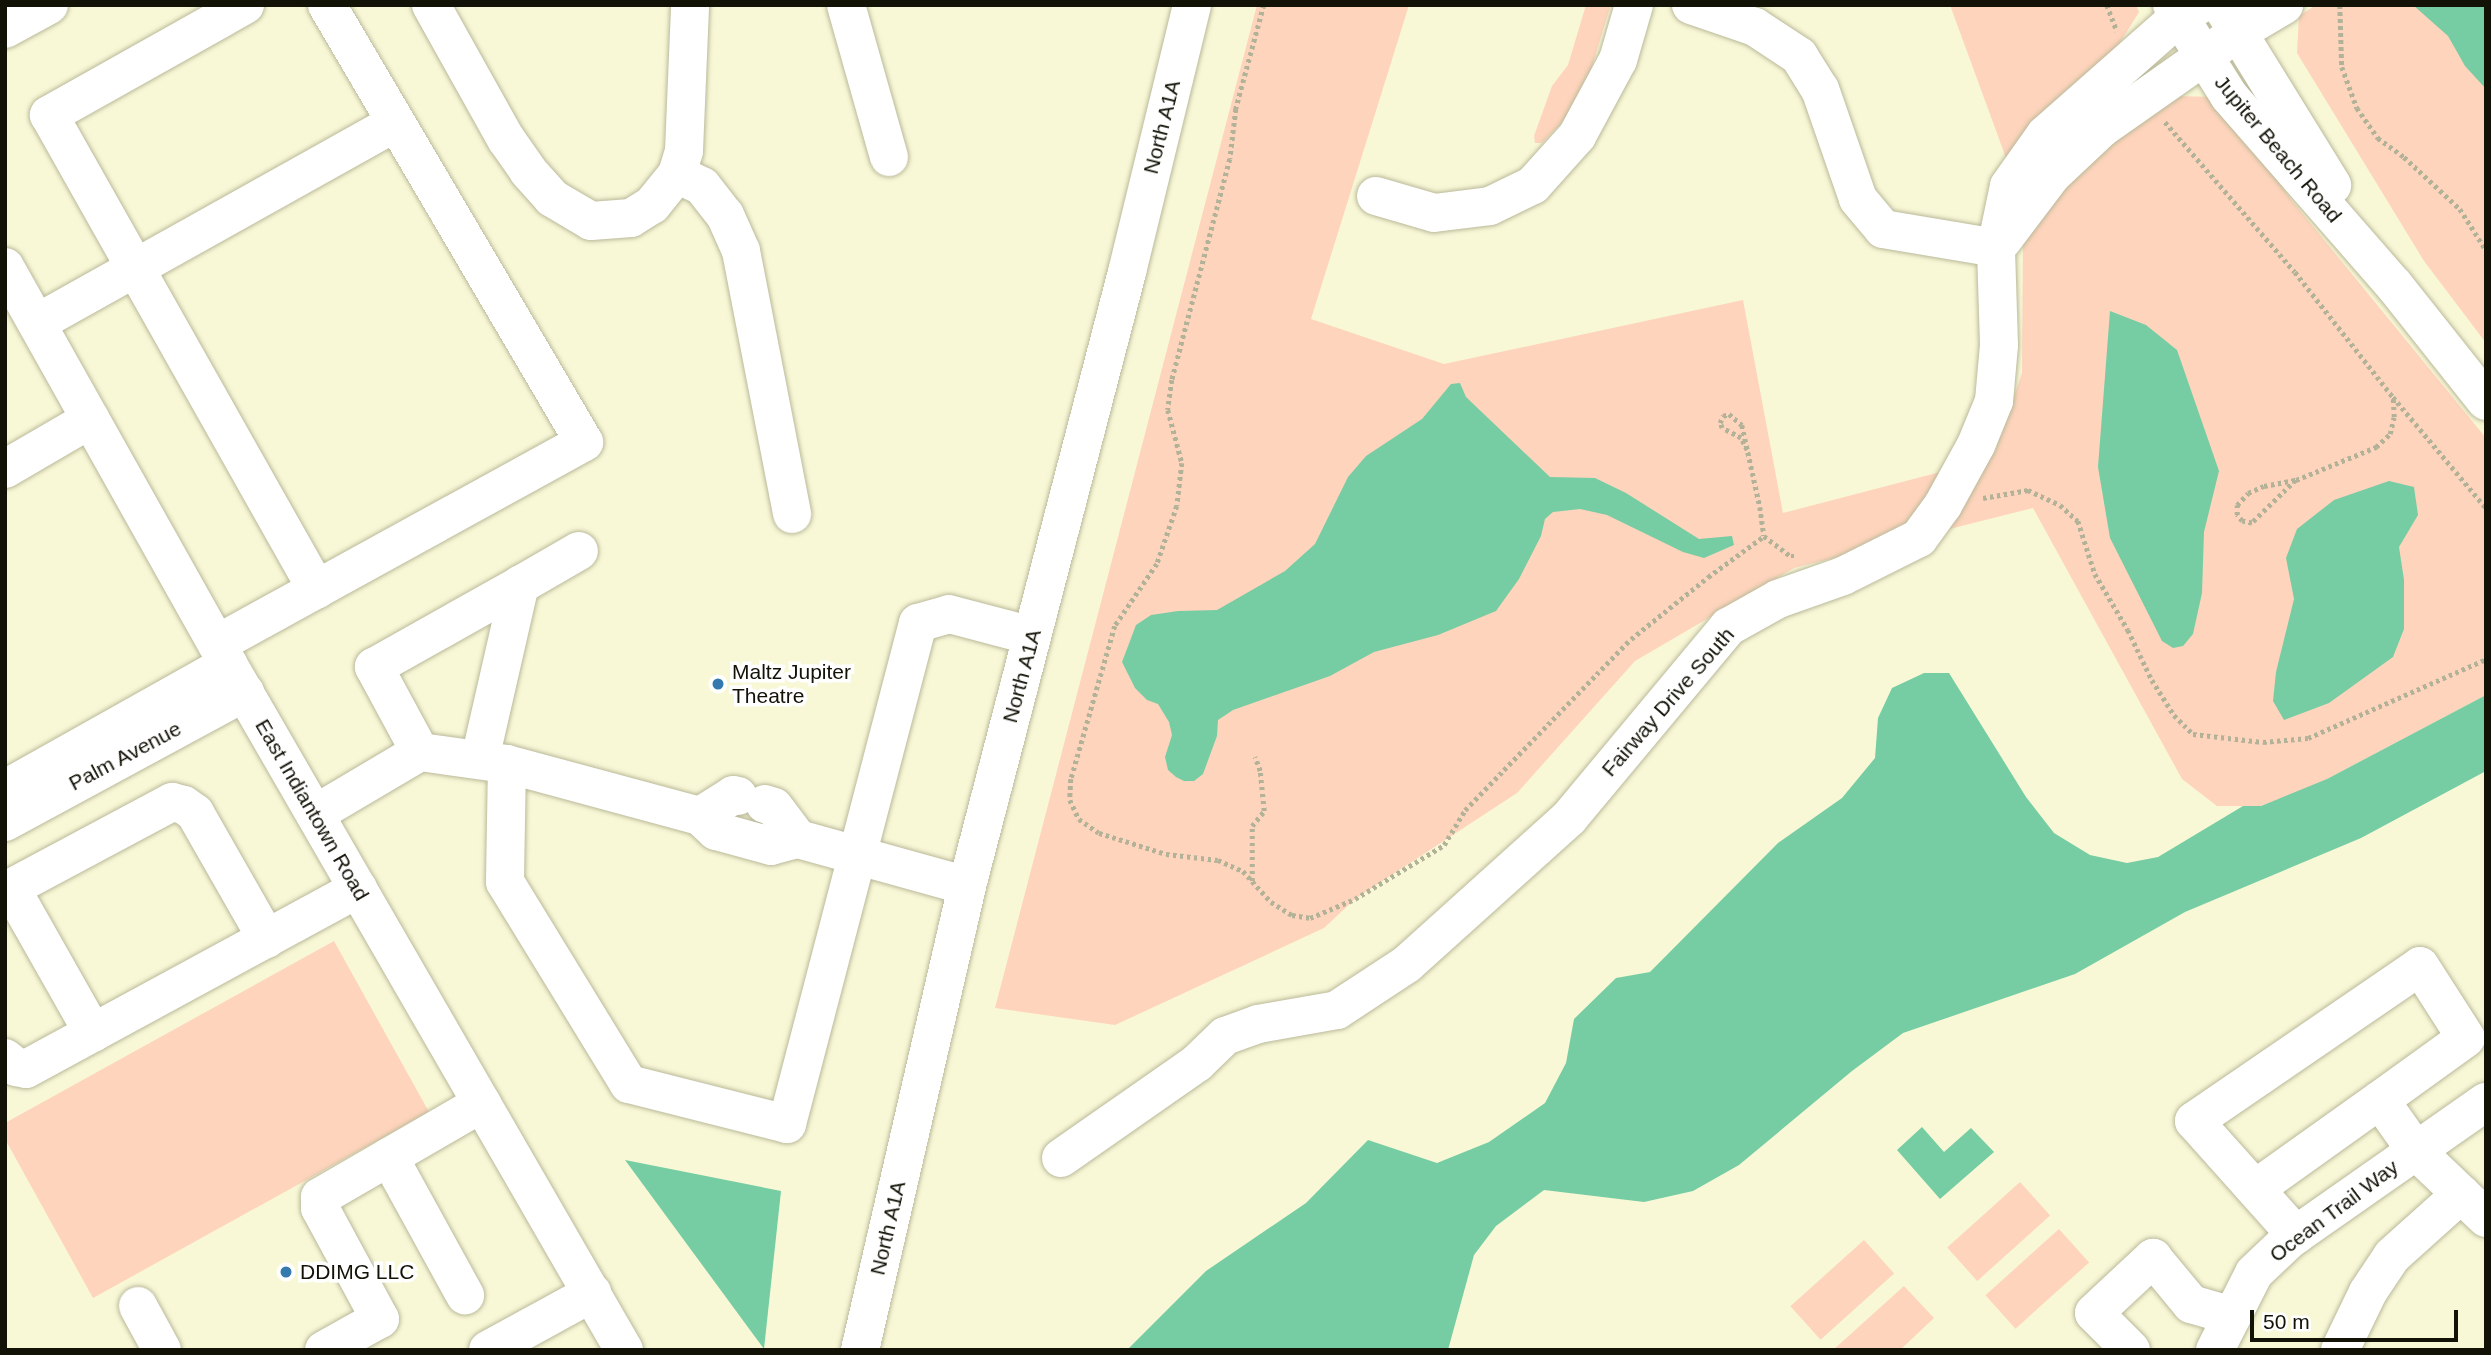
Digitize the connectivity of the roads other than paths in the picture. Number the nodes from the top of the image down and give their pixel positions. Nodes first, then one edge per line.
1 (50, 5) edge
2 (245, 5) edge
3 (327, 5) edge
4 (431, 5) edge
5 (690, 5) edge
6 (846, 5) edge
7 (1192, 5) edge
8 (1634, 5) edge
9 (1691, 5) edge
10 (2284, 5) edge
11 (2183, 9) edge
12 (2229, 19) edge
13 (5, 29) edge
14 (2202, 57) junction
15 (396, 122) junction
16 (889, 157) dead end
17 (677, 174) junction
18 (1376, 195) dead end
19 (1996, 248) junction
20 (5, 267) edge
21 (135, 268) junction
22 (2394, 285) junction
23 (37, 323) junction
24 (2486, 401) edge
25 (91, 419) junction
26 (5, 469) edge
27 (792, 514) dead end
28 (579, 551) dead end
29 (520, 585) junction
30 (317, 590) junction
31 (1032, 636) junction
32 (230, 667) junction
33 (420, 752) junction
34 (494, 762) junction
35 (5, 789) edge
36 (315, 814) junction
37 (700, 816) junction
38 (5, 822) edge
39 (798, 839) junction
40 (855, 855) junction
41 (967, 886) junction
42 (8, 889) edge
43 (358, 889) junction
44 (267, 939) junction
45 (93, 1033) junction
46 (5, 1058) edge
47 (2380, 1100) junction
48 (482, 1102) junction
49 (2486, 1102) edge
50 (2416, 1151) junction
51 (389, 1157) junction
52 (1060, 1158) dead end
53 (2255, 1189) junction
54 (2473, 1206) edge
55 (2295, 1235) junction
56 (592, 1293) junction
57 (465, 1295) dead end
58 (138, 1306) dead end
59 (2232, 1316) junction
60 (162, 1350) edge
61 (324, 1350) edge
62 (488, 1350) edge
63 (624, 1350) edge
64 (860, 1350) edge
65 (2130, 1350) edge
66 (2215, 1350) edge
67 (2340, 1350) edge

1 - 13 street
2 - 21 street
3 - 15 street
4 - 17 street
5 - 17 street
6 - 16 street
7 - 31 street, North A1A
8 - 18 street
9 - 19 street
10 - 12 street
11 - 14 street, Jupiter Beach Road
11 - 19 street, Fairway Drive South
12 - 14 street
12 - 22 street, Jupiter Beach Road
14 - 19 street
14 - 22 street, Jupiter Beach Road
15 - 21 street
15 - 30 street
17 - 27 street
19 - 52 street, Fairway Drive South
20 - 23 street, East Indiantown Road
21 - 23 street
21 - 30 street
22 - 24 street, Jupiter Beach Road
23 - 25 street, East Indiantown Road
25 - 26 street
25 - 32 street, East Indiantown Road
28 - 29 street
29 - 33 street
29 - 34 street
30 - 32 street
31 - 40 street
31 - 41 street, North A1A
32 - 35 street, Palm Avenue
32 - 36 street, East Indiantown Road
32 - 38 street, Palm Avenue
33 - 34 street
33 - 36 street
34 - 37 street
34 - 40 street
36 - 43 street, East Indiantown Road
37 - 39 street
37 - 39 street
39 - 40 street
40 - 41 street
41 - 64 street, North A1A
42 - 44 street
42 - 45 street
43 - 44 street
43 - 48 street, East Indiantown Road
44 - 45 street
45 - 46 street
47 - 50 street
47 - 53 street
47 - 53 street
48 - 51 street
48 - 56 street, East Indiantown Road
49 - 50 street, Ocean Trail Way
50 - 54 street
50 - 55 street, Ocean Trail Way
51 - 57 street
51 - 61 street
53 - 55 street
54 - 67 street
55 - 59 street, Ocean Trail Way
56 - 62 street
56 - 63 street, East Indiantown Road
58 - 60 street
59 - 65 street
59 - 66 street, Ocean Trail Way

